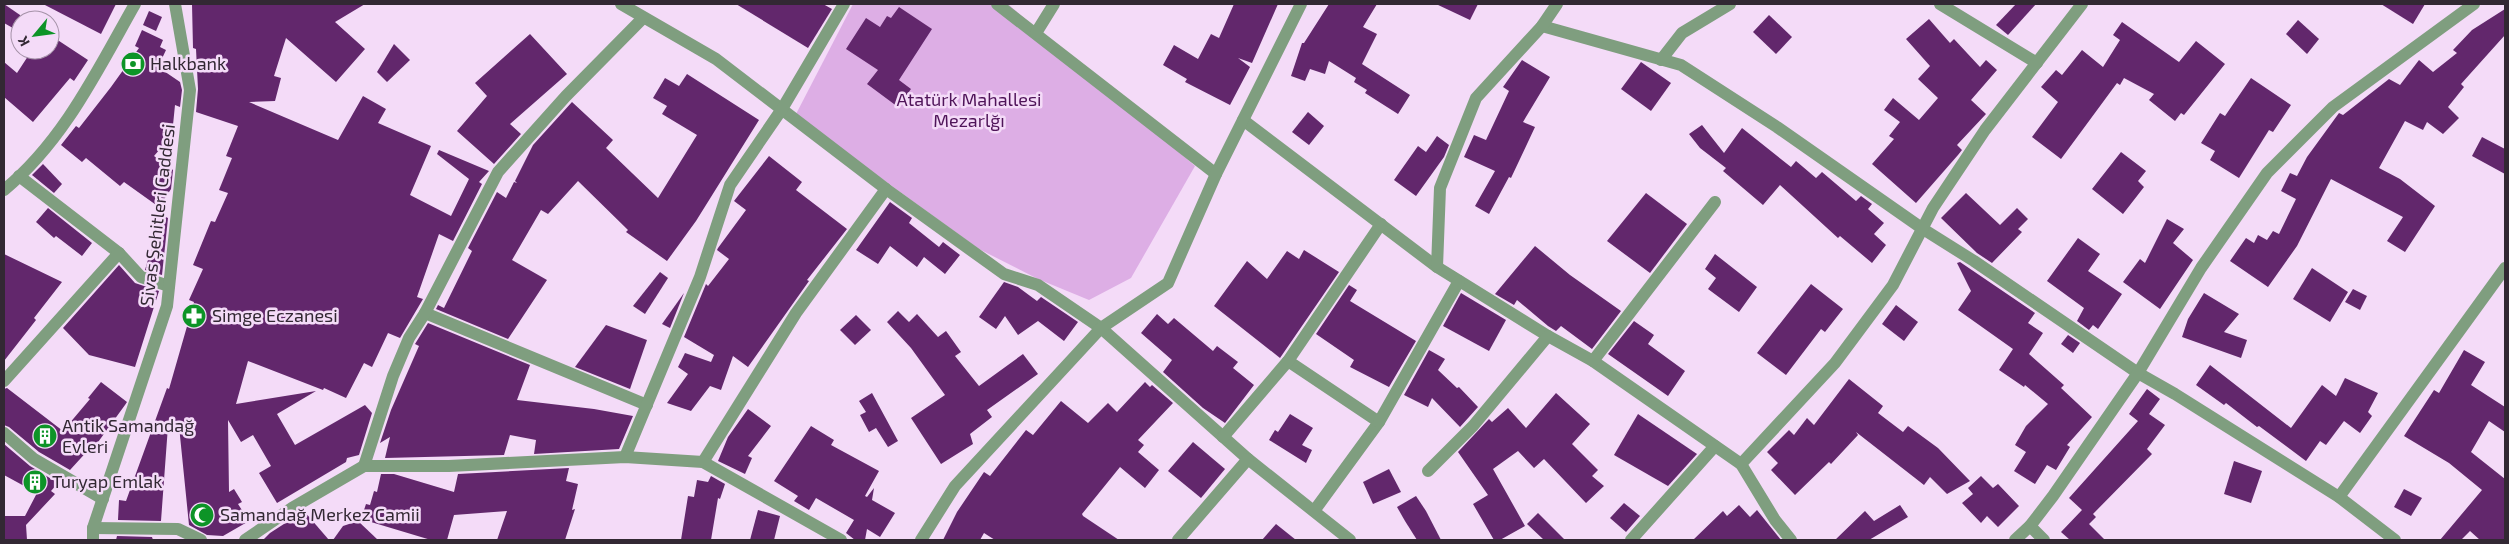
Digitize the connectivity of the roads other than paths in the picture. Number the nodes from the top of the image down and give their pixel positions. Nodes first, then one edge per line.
1 (135, 4) edge
2 (175, 4) edge
3 (621, 4) edge
4 (844, 4) edge
5 (996, 4) edge
6 (1054, 4) edge
7 (1301, 4) edge
8 (1557, 4) edge
9 (1730, 4) edge
10 (1940, 4) edge
11 (2082, 4) edge
12 (2474, 4) edge
13 (643, 18) junction
14 (1542, 26) junction
15 (1036, 33) junction
16 (1661, 60) junction
17 (2037, 63) junction
18 (782, 110) junction
19 (1243, 120) junction
20 (1216, 174) junction
21 (19, 176) junction
22 (886, 189) junction
23 (4, 190) edge
24 (1715, 202) dead end
25 (1381, 224) junction
26 (1923, 229) junction
27 (119, 253) junction
28 (1437, 267) junction
29 (2505, 268) edge
30 (1459, 280) junction
31 (169, 286) junction
32 (425, 313) junction
33 (1101, 328) junction
34 (1548, 336) junction
35 (1288, 361) junction
36 (1593, 361) junction
37 (2138, 373) junction
38 (4, 381) edge
39 (647, 405) junction
40 (1379, 422) junction
41 (4, 432) edge
42 (1223, 437) junction
43 (1715, 446) junction
44 (625, 457) junction
45 (1248, 459) junction
46 (703, 462) junction
47 (1741, 464) junction
48 (364, 466) junction
49 (1428, 471) dead end
50 (2339, 497) junction
51 (104, 499) junction
52 (1314, 511) junction
53 (2030, 526) junction
54 (93, 534) edge
55 (201, 540) edge
56 (245, 540) edge
57 (841, 540) edge
58 (921, 540) edge
59 (1178, 540) edge
60 (1350, 540) edge
61 (1631, 540) edge
62 (1791, 540) edge
63 (2015, 540) edge
64 (2044, 540) edge
65 (2395, 540) edge

1 - 21 street
2 - 31 street, Sivas Şehitleri Caddesi
3 - 13 street
4 - 18 street
5 - 15 street
6 - 15 street
7 - 19 street
8 - 14 street
9 - 16 street
10 - 17 street
11 - 17 street
12 - 37 street
13 - 18 street
13 - 32 street
14 - 16 street
14 - 28 street
15 - 20 street
16 - 26 street
17 - 26 street
18 - 22 street
18 - 39 street
19 - 20 street
19 - 25 street
20 - 33 street
21 - 23 street
21 - 27 street
22 - 33 street
22 - 46 street
24 - 36 street
25 - 28 street
25 - 35 street
26 - 37 street
26 - 47 street
27 - 31 street
27 - 38 street
28 - 30 street
29 - 50 street
30 - 34 street
30 - 40 street
31 - 51 street, Sivas Şehitleri Caddesi
32 - 39 street
32 - 48 street
33 - 42 street
33 - 58 street
34 - 36 street
34 - 49 street
35 - 40 street
35 - 42 street
36 - 43 street
37 - 50 street
37 - 53 street
39 - 44 street
40 - 52 street
41 - 51 street
42 - 45 street
43 - 47 street
43 - 61 street
44 - 46 street
44 - 48 street
45 - 52 street
45 - 59 street
46 - 57 street
47 - 62 street
48 - 56 street
50 - 65 street
51 - 54 street, Sivas Şehitleri Caddesi
52 - 60 street
53 - 63 street
53 - 64 street
54 - 55 street

